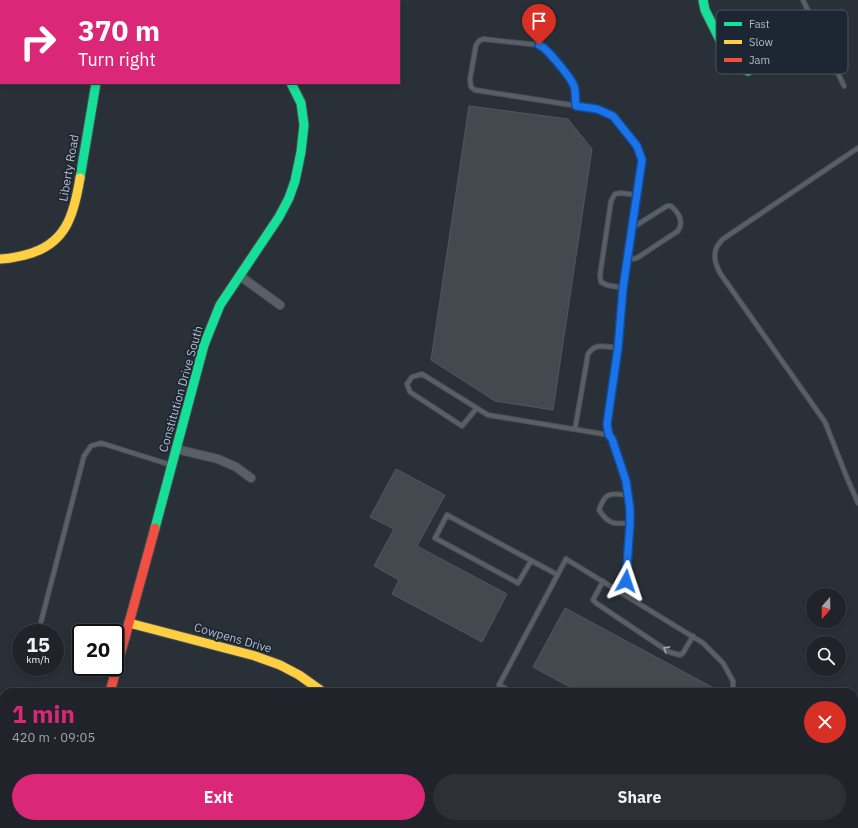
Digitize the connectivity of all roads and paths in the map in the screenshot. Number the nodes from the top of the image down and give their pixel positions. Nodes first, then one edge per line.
1 (703, 0) edge
2 (803, 0) edge
3 (808, 10) edge
4 (716, 32) edge
5 (838, 74) edge
6 (96, 84) edge
7 (292, 84) edge
8 (844, 86) dead end
9 (576, 106) junction
10 (858, 148) edge
11 (637, 195) junction
12 (632, 228) junction
13 (0, 259) edge
14 (627, 260) junction
15 (240, 276) junction
16 (623, 288) junction
17 (280, 305) dead end
18 (618, 348) junction
19 (477, 408) junction
20 (575, 429) junction
21 (609, 435) junction
22 (176, 449) junction
23 (171, 465) junction
24 (251, 478) dead end
25 (627, 495) junction
26 (858, 503) edge
27 (630, 523) junction
28 (531, 561) junction
29 (558, 575) junction
30 (603, 581) junction
31 (625, 594) junction
32 (41, 622) dead end
33 (129, 623) junction
34 (693, 636) junction
35 (111, 688) edge
36 (317, 688) edge
37 (503, 688) edge
38 (733, 688) edge

1 - 4 street
2 - 3 lane
5 - 8 lane
6 - 13 street, Liberty Road
7 - 15 street, Constitution Drive South
9 - 9 lane
9 - 11 lane
10 - 26 lane
11 - 12 lane
11 - 16 lane
12 - 14 lane
12 - 14 lane
14 - 16 lane
15 - 17 street
15 - 22 street, Constitution Drive South
16 - 18 lane
18 - 20 lane
18 - 21 lane
19 - 19 lane
19 - 20 lane
20 - 21 lane
21 - 25 lane
22 - 23 street, Constitution Drive South
22 - 24 street
23 - 32 lane
23 - 33 street, Constitution Drive South
25 - 27 lane
25 - 27 lane
27 - 31 lane
28 - 28 lane
28 - 29 lane
29 - 30 lane
29 - 37 lane
30 - 31 lane
34 -> 30 lane
31 - 34 lane
33 - 35 street, Constitution Drive South
33 - 36 street, Cowpens Drive
34 - 38 lane

